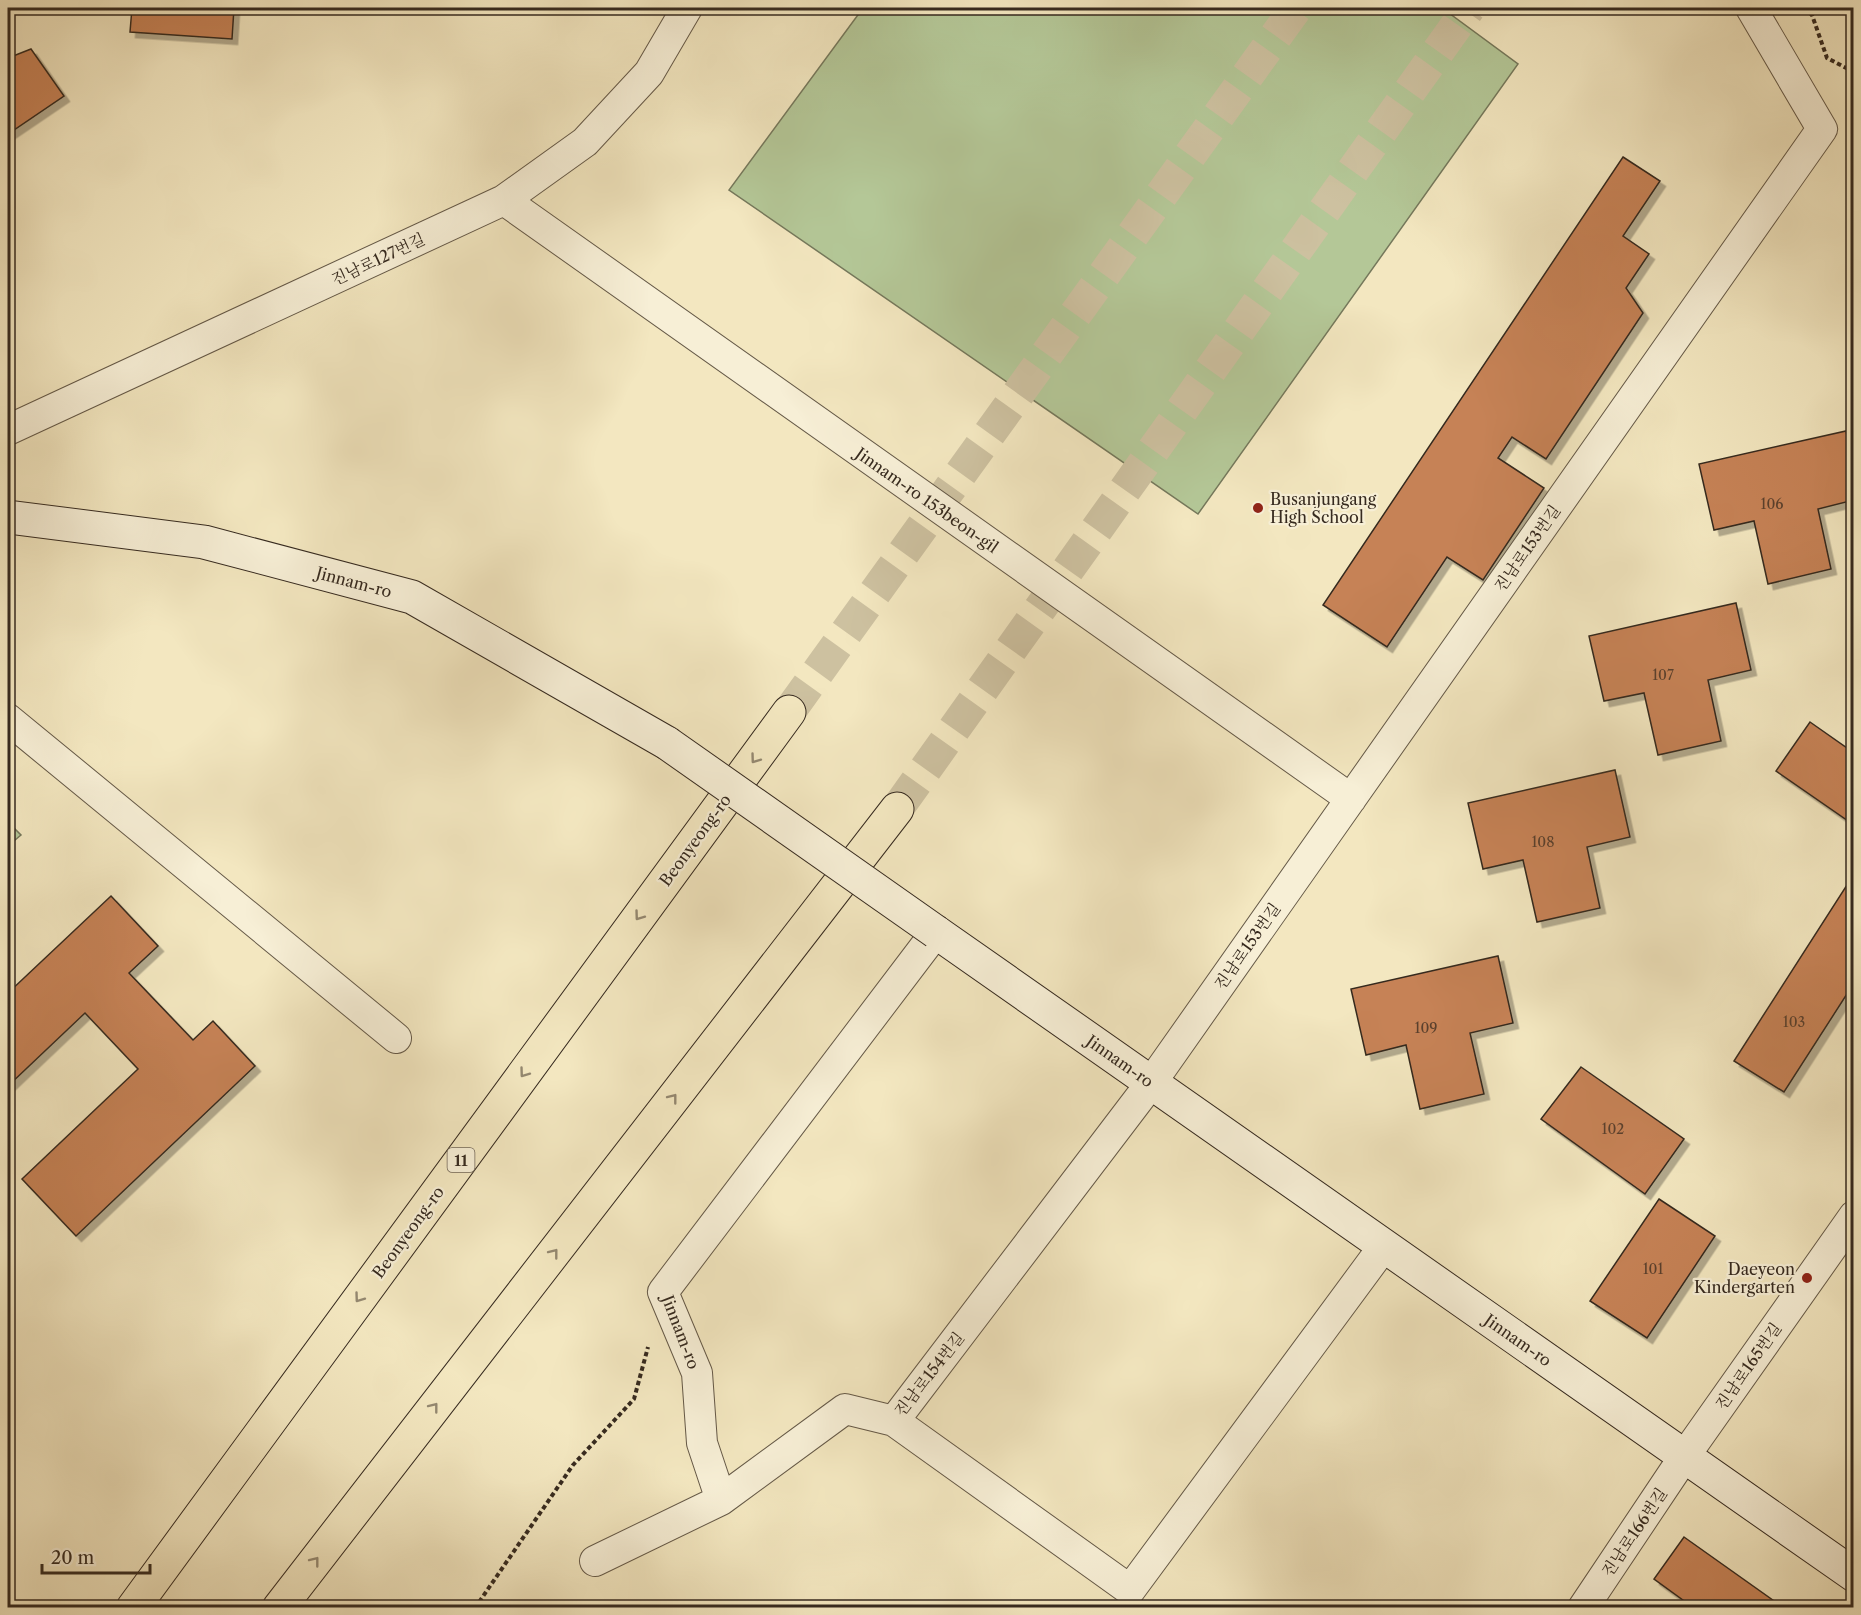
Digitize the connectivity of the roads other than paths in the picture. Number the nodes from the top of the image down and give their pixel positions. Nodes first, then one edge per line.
1 (687, 8) edge
2 (1751, 8) edge
3 (504, 200) junction
4 (8, 430) edge
5 (8, 517) edge
6 (789, 711) tunnel mouth
7 (8, 719) edge
8 (1351, 799) junction
9 (897, 809) tunnel mouth
10 (936, 932) junction
11 (396, 1038) dead end
12 (1151, 1083) junction
13 (1854, 1216) edge
14 (1384, 1246) junction
15 (894, 1421) junction
16 (1684, 1456) junction
17 (721, 1500) junction
18 (595, 1561) dead end
19 (1854, 1575) edge
20 (133, 1608) edge
21 (279, 1608) edge
22 (1583, 1608) edge

1 - 3 street, 진남로127번길
2 - 8 street, 진남로153번길
3 - 4 street, 진남로127번길
3 - 8 street, Jinnam-ro 153beon-gil
5 - 10 main road, Jinnam-ro, bridge
6 -> 20 highway, Beonyeong-ro / 11
7 - 11 street
8 - 12 street, 진남로153번길
21 -> 9 highway
10 - 12 main road, Jinnam-ro
10 - 17 street, Jinnam-ro
12 - 14 main road, Jinnam-ro
12 - 15 street, 진남로154번길
13 - 16 street, 진남로165번길
14 - 15 street
14 - 16 main road, Jinnam-ro
15 - 17 street, 진남로154번길
16 - 19 main road, Jinnam-ro
16 - 22 street, 진남로166번길
17 - 18 street, 진남로154번길

